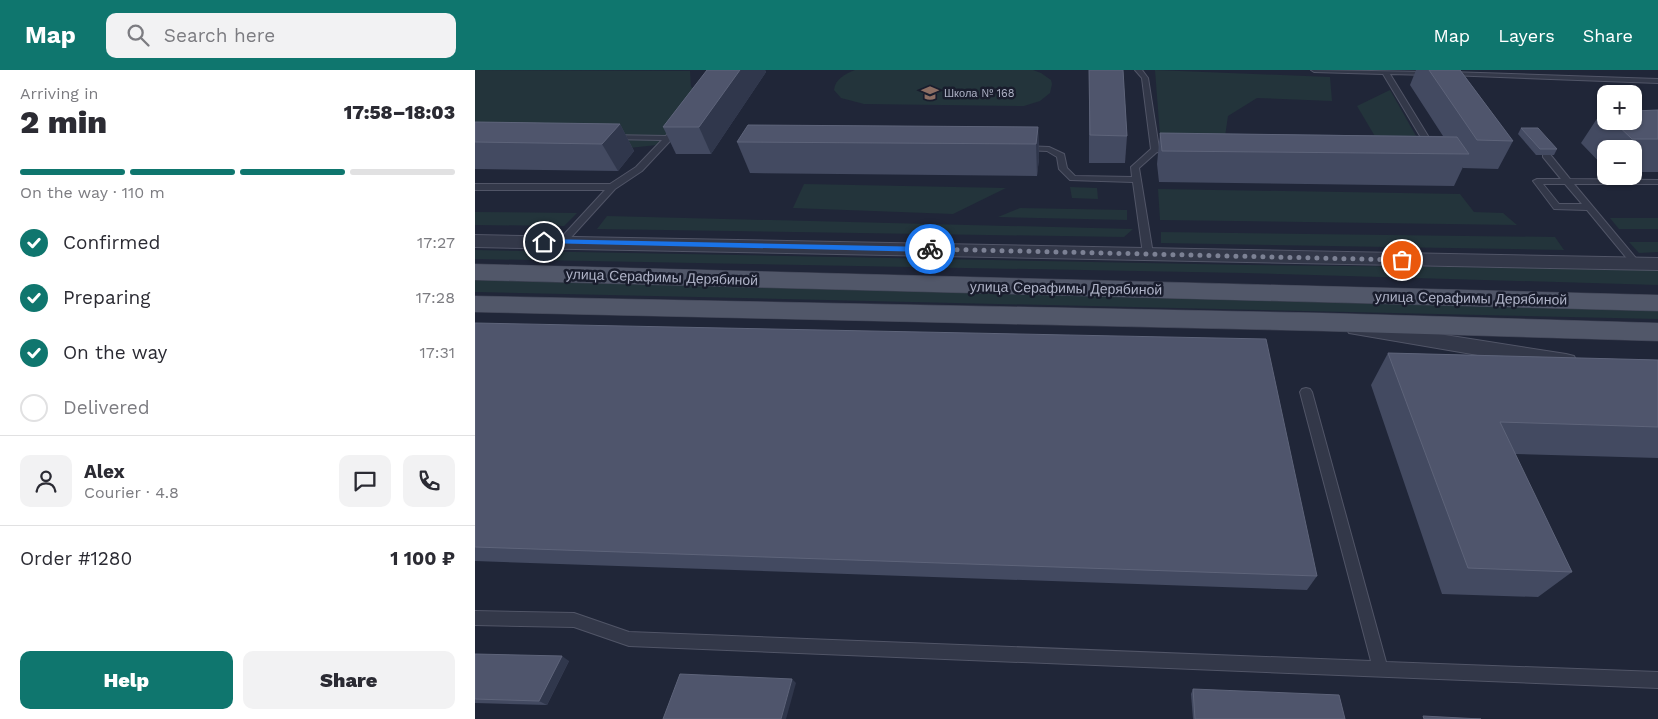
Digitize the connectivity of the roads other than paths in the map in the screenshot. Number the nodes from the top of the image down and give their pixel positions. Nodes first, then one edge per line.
1 (1138, 70) edge
2 (1314, 70) edge
3 (1385, 72) junction
4 (1433, 74) edge
5 (1443, 74) edge
6 (1658, 82) edge
7 (683, 116) edge
8 (601, 137) edge
9 (668, 138) junction
10 (1009, 148) edge
11 (1155, 150) junction
12 (1183, 151) edge
13 (1546, 155) edge
14 (1427, 157) edge
15 (1137, 180) junction
16 (1567, 181) junction
17 (1658, 182) edge
18 (475, 187) edge
19 (612, 187) junction
20 (1589, 207) junction
21 (475, 241) edge
22 (562, 242) junction
23 (1148, 254) junction
24 (1637, 264) junction
25 (1658, 264) edge
26 (475, 272) edge
27 (1658, 303) edge
28 (475, 304) edge
29 (1323, 322) junction
30 (1658, 332) edge
31 (1583, 364) edge
32 (1306, 392) dead end
33 (475, 618) edge
34 (1381, 669) junction
35 (1658, 680) edge

1 - 11 lane
2 - 3 lane
3 - 4 lane
3 - 14 lane
5 - 6 lane
7 - 9 lane
8 - 9 lane
9 - 19 lane
10 - 15 lane
11 - 12 lane
11 - 15 lane
13 - 16 lane
15 - 23 lane
16 - 17 lane
16 - 20 lane
16 - 20 lane
18 - 19 lane
19 - 22 lane
20 - 24 lane
21 - 22 street
22 - 23 street
23 - 24 street
24 - 25 street
26 - 27 main road, улица Серафимы Дерябиной
28 - 29 main road, улица Серафимы Дерябиной
29 - 30 main road, улица Серафимы Дерябиной
29 - 31 street, улица Серафимы Дерябиной
32 - 34 lane
33 - 34 lane
34 - 35 lane

